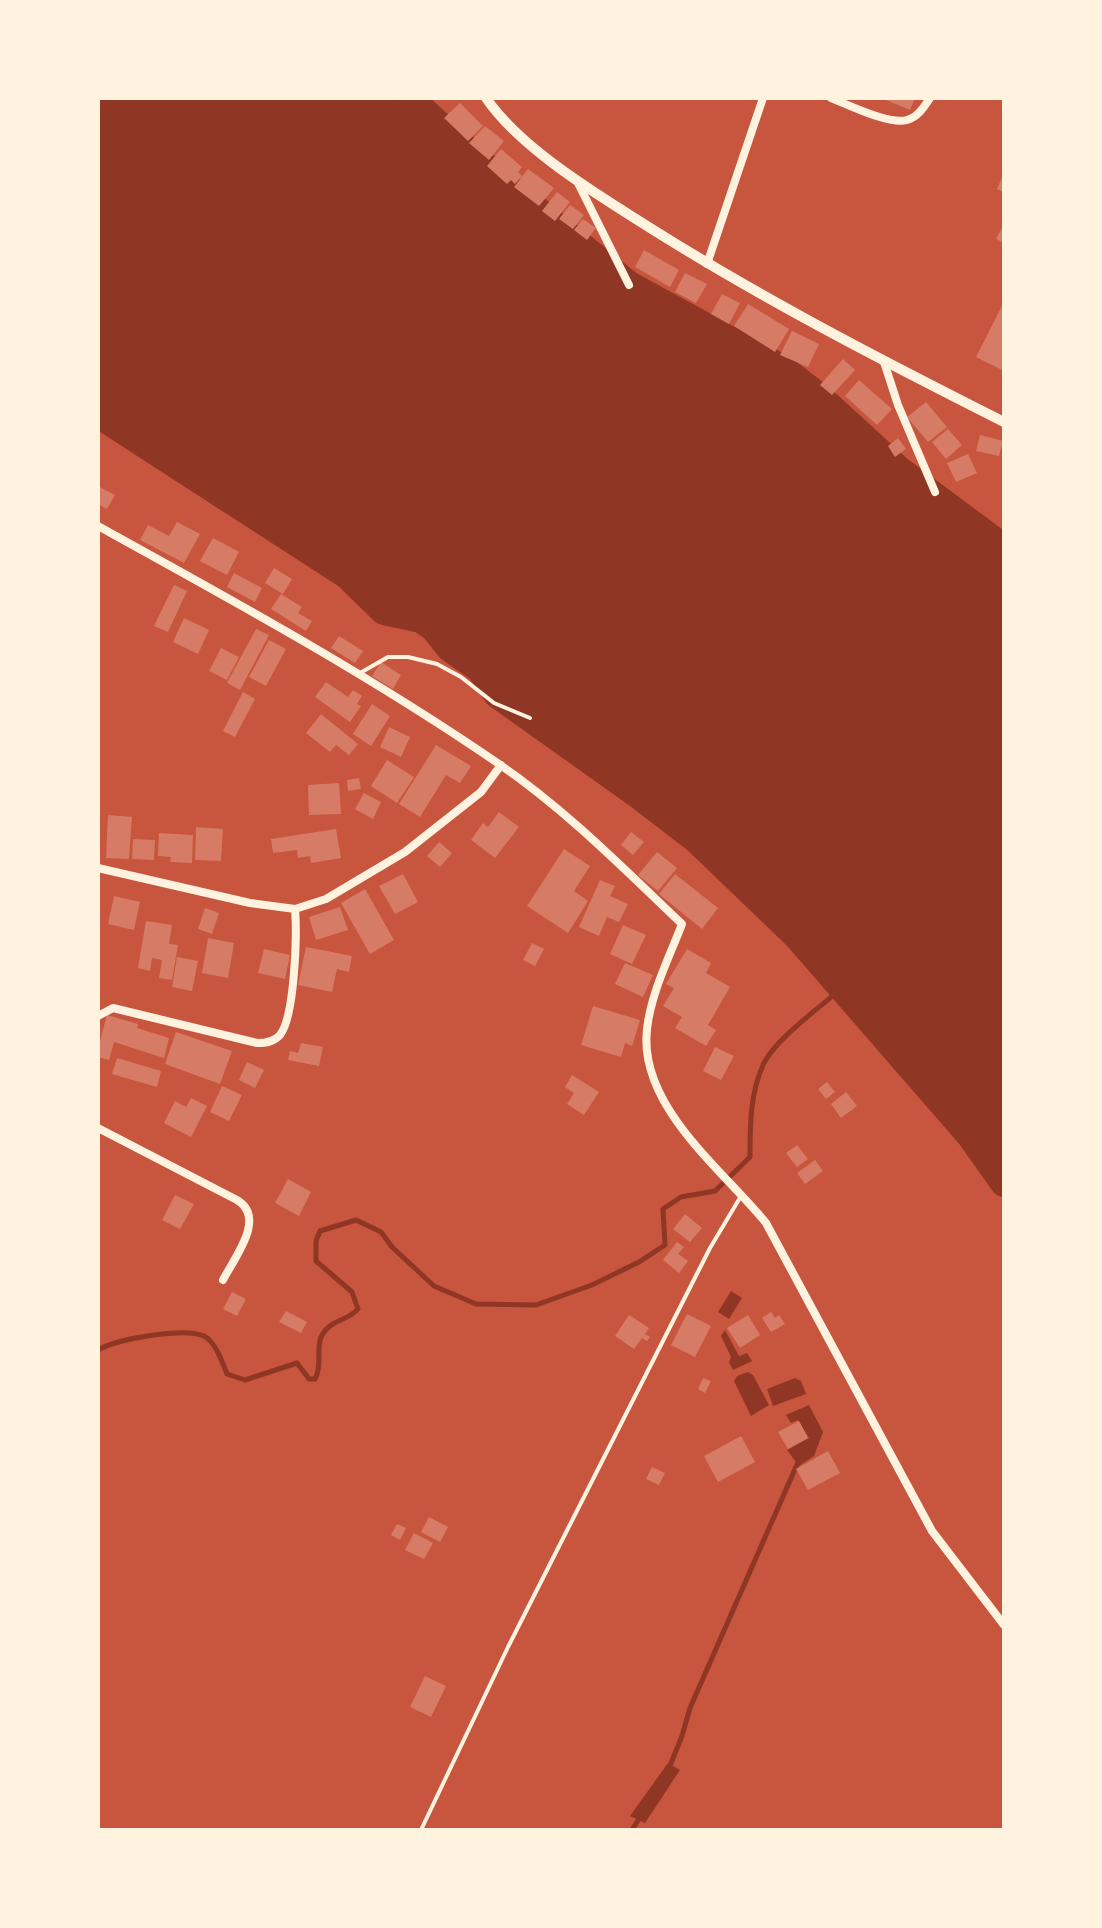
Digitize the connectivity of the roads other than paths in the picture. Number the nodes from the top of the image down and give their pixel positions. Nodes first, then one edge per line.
1 (486, 98) edge
2 (763, 98) edge
3 (831, 98) edge
4 (930, 98) edge
5 (578, 182) junction
6 (707, 264) junction
7 (629, 285) dead end
8 (884, 362) junction
9 (1004, 422) edge
10 (935, 492) dead end
11 (98, 526) edge
12 (358, 674) junction
13 (530, 718) dead end
14 (501, 765) junction
15 (98, 868) edge
16 (295, 909) junction
17 (98, 1016) edge
18 (98, 1128) edge
19 (743, 1194) junction
20 (223, 1280) dead end
21 (1004, 1625) edge
22 (421, 1830) edge

1 - 5 street
2 - 6 street
3 - 4 street
5 - 6 street
5 - 7 street
6 - 8 street
8 - 9 street
8 - 10 street
11 - 12 street
12 - 13 lane
12 - 14 street
14 - 16 street
14 - 19 street
15 - 16 street
16 - 17 street
18 - 20 street
19 - 21 street
19 - 22 lane

